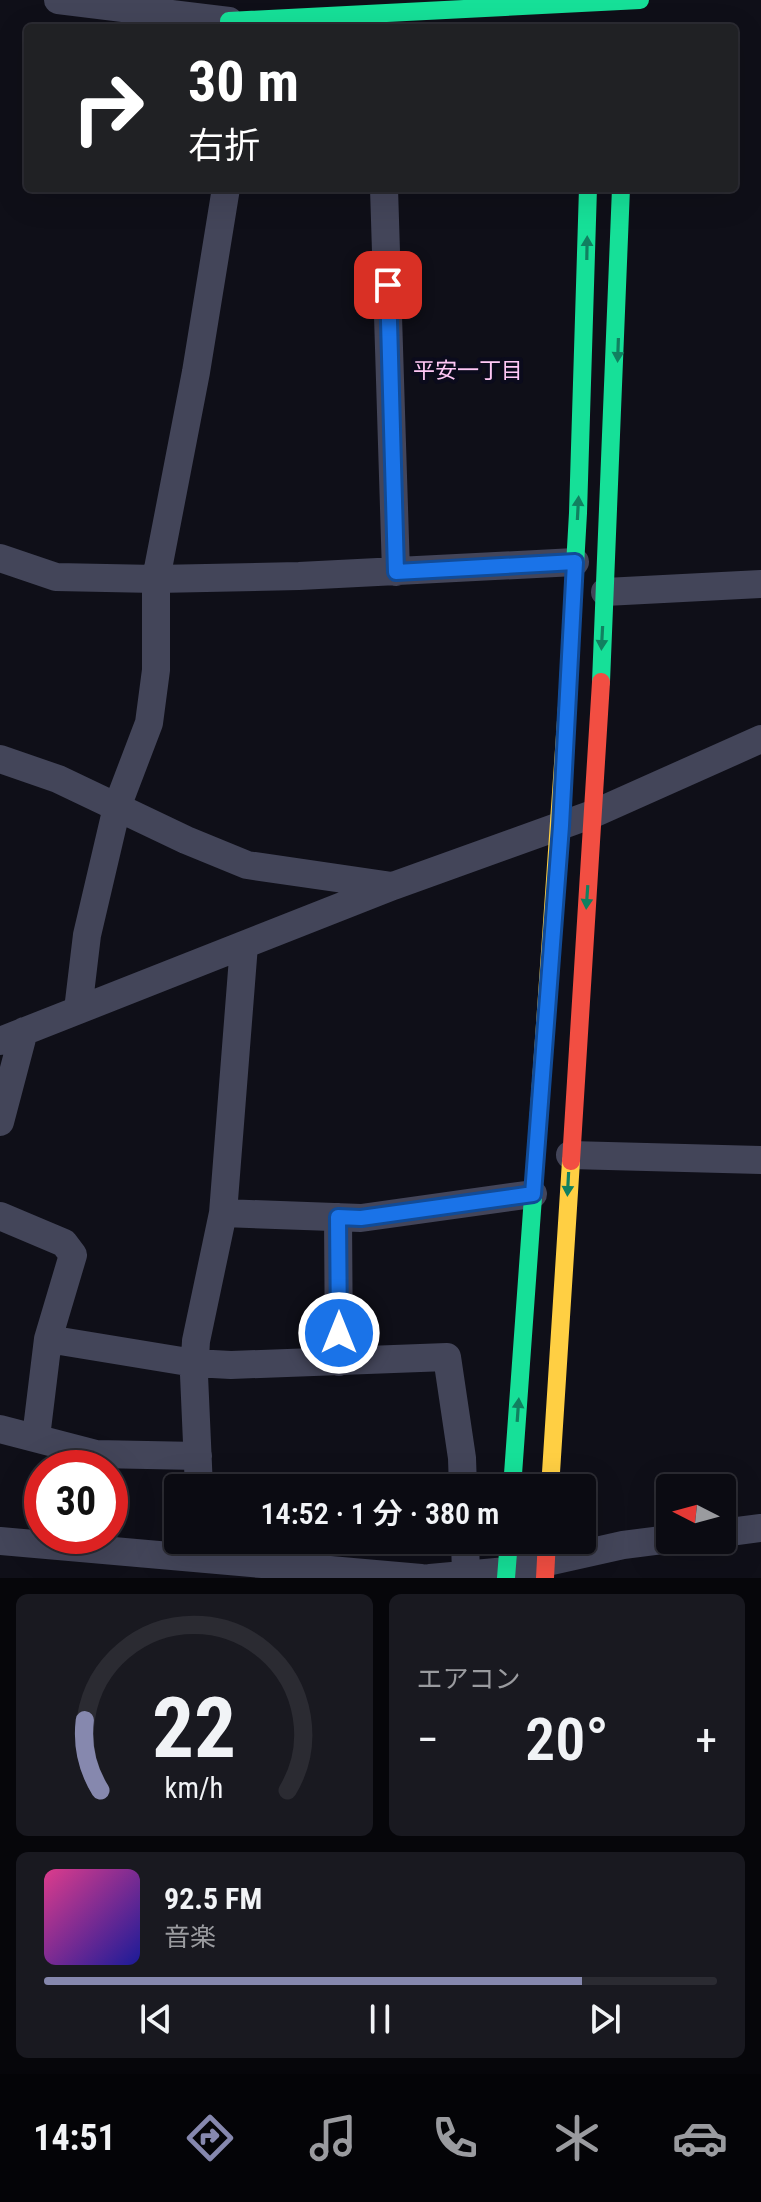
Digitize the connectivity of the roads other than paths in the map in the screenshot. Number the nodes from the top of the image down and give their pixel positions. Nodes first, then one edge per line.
1 (58, 0) edge
2 (640, 0) edge
3 (589, 5) edge
4 (620, 5) edge
5 (377, 14) edge
6 (231, 16) edge
7 (225, 192) edge
8 (384, 192) edge
9 (588, 192) edge
10 (621, 192) edge
11 (0, 558) edge
12 (575, 562) junction
13 (396, 572) junction
14 (156, 579) junction
15 (761, 584) edge
16 (605, 592) junction
17 (761, 739) edge
18 (0, 759) edge
19 (117, 807) junction
20 (593, 814) junction
21 (561, 826) junction
22 (393, 886) junction
23 (244, 945) junction
24 (78, 1010) junction
25 (12, 1036) edge
26 (0, 1122) edge
27 (570, 1155) junction
28 (761, 1160) edge
29 (533, 1194) junction
30 (223, 1213) junction
31 (0, 1216) edge
32 (338, 1217) junction
33 (48, 1339) junction
34 (339, 1362) junction
35 (194, 1363) junction
36 (0, 1429) edge
37 (36, 1437) junction
38 (198, 1456) junction
39 (199, 1474) edge
40 (463, 1474) edge
41 (513, 1474) edge
42 (551, 1474) edge
43 (761, 1528) edge
44 (736, 1531) edge
45 (0, 1541) edge
46 (656, 1541) edge
47 (465, 1554) edge
48 (508, 1554) edge
49 (202, 1558) edge
50 (546, 1560) edge
51 (466, 1575) junction
52 (507, 1575) edge
53 (421, 1578) edge
54 (430, 1578) edge

1 - 6 street
2 - 4 street
3 - 4 street
3 - 5 street
5 - 6 street
7 - 14 street
8 - 13 street
12 -> 9 street
10 -> 16 street
11 - 14 street
12 - 13 street
12 - 21 street
13 - 14 street
14 - 19 street
15 - 16 street
16 -> 20 street
17 - 20 street
18 - 19 street
19 - 22 street
19 - 24 street
20 - 21 street
20 -> 27 street
21 - 22 street
21 - 29 street
22 - 23 street
23 - 24 street
23 - 30 street
24 - 25 street
25 - 26 street
27 - 28 street
27 -> 42 street
29 - 32 street
41 -> 29 street
30 - 32 street
30 - 35 street
31 - 33 street
32 - 34 street
33 - 35 street
33 - 37 street
34 - 35 street
34 - 40 street
35 - 38 street
36 - 37 street
37 - 38 street
38 - 39 street
43 - 44 street
45 - 49 street
46 - 50 street
47 - 51 street
48 - 52 street
49 - 53 street
50 - 52 street
51 - 52 street
51 - 54 street

